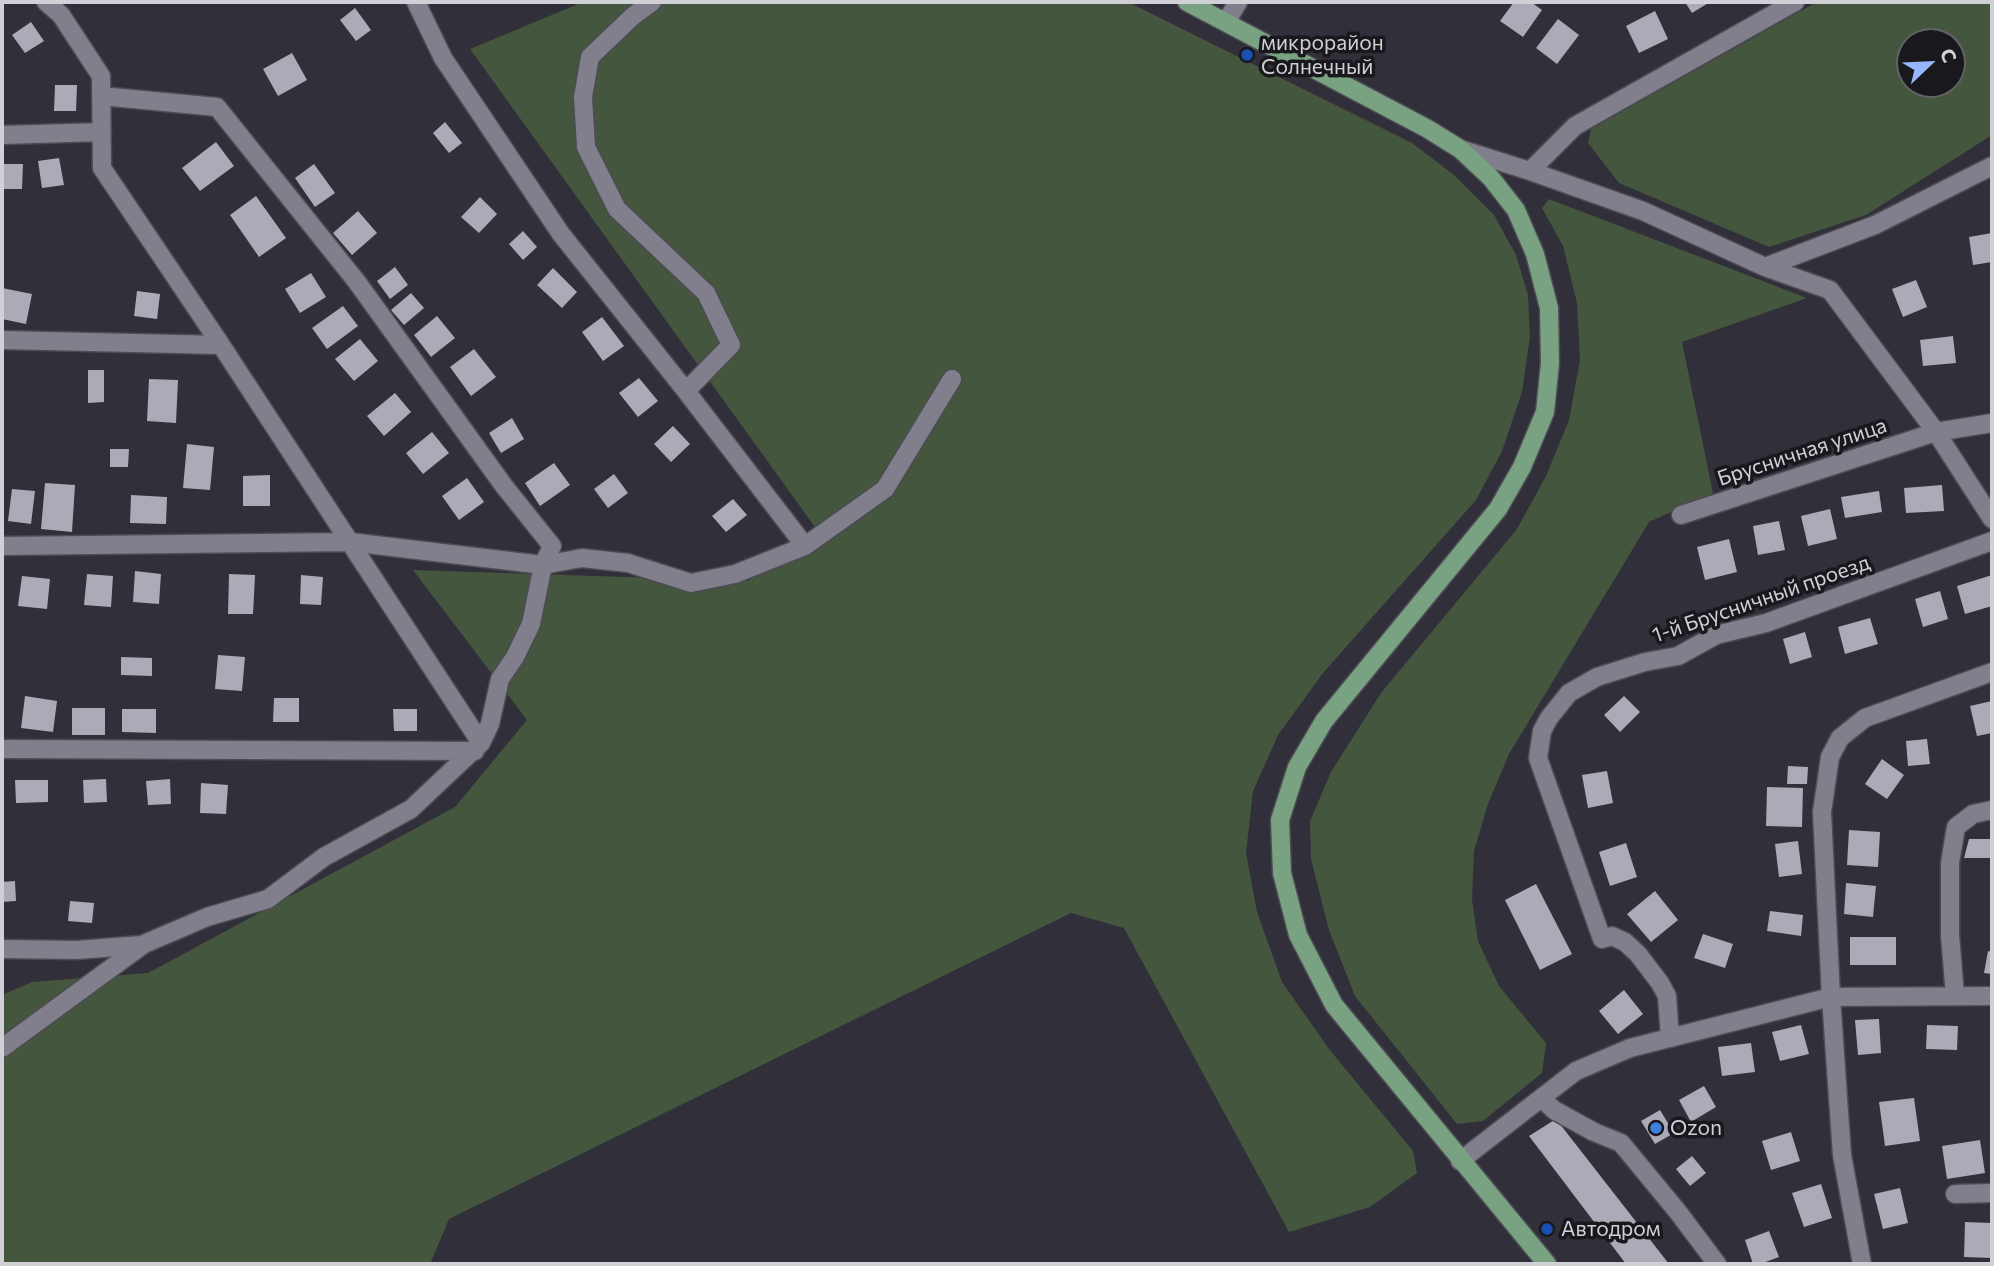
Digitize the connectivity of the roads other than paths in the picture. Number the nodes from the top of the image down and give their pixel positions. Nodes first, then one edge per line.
1 (46, 2) edge
2 (416, 2) edge
3 (652, 2) edge
4 (1187, 2) edge
5 (1238, 2) edge
6 (1795, 2) edge
7 (1226, 22) junction
8 (101, 96) junction
9 (102, 132) junction
10 (2, 135) edge
11 (1460, 149) junction
12 (1992, 166) edge
13 (1530, 171) junction
14 (1765, 267) junction
15 (2, 340) edge
16 (221, 345) junction
17 (952, 379) dead end
18 (686, 391) junction
19 (1992, 423) edge
20 (1936, 432) junction
21 (1681, 515) dead end
22 (1992, 519) edge
23 (1992, 541) edge
24 (350, 542) junction
25 (805, 546) junction
26 (2, 547) edge
27 (543, 565) junction
28 (1992, 672) edge
29 (478, 747) junction
30 (2, 749) edge
31 (1992, 810) edge
32 (145, 944) junction
33 (2, 950) edge
34 (1955, 996) junction
35 (1992, 996) edge
36 (1831, 997) junction
37 (1670, 1038) junction
38 (2, 1048) edge
39 (1541, 1098) junction
40 (1460, 1161) junction
41 (1992, 1193) edge
42 (1955, 1194) dead end
43 (1546, 1264) edge
44 (1717, 1264) edge
45 (1862, 1264) edge

1 - 8 street
2 - 18 street
3 - 18 street
4 - 7 main road
5 - 7 street
6 - 13 street
7 - 11 main road
8 - 9 street
8 - 27 street
9 - 10 street
9 - 16 street
11 - 13 street
11 - 40 main road
12 - 14 street
13 - 14 street
14 - 20 street
15 - 16 street
16 - 24 street
17 - 25 street
18 - 25 street
19 - 20 street, Брусничная улица
20 - 21 street, Брусничная улица
20 - 22 street
23 - 37 street, 1-й Брусничный проезд
24 - 26 street
24 - 27 street
24 - 29 street
25 - 27 street
27 - 29 street
28 - 36 street
29 - 30 street
29 - 32 street
31 - 34 street
32 - 33 street
32 - 38 street
34 - 35 street
34 - 36 street
36 - 37 street
36 - 45 street
37 - 39 street
39 - 40 street
39 - 44 street
40 - 43 main road
41 - 42 street

